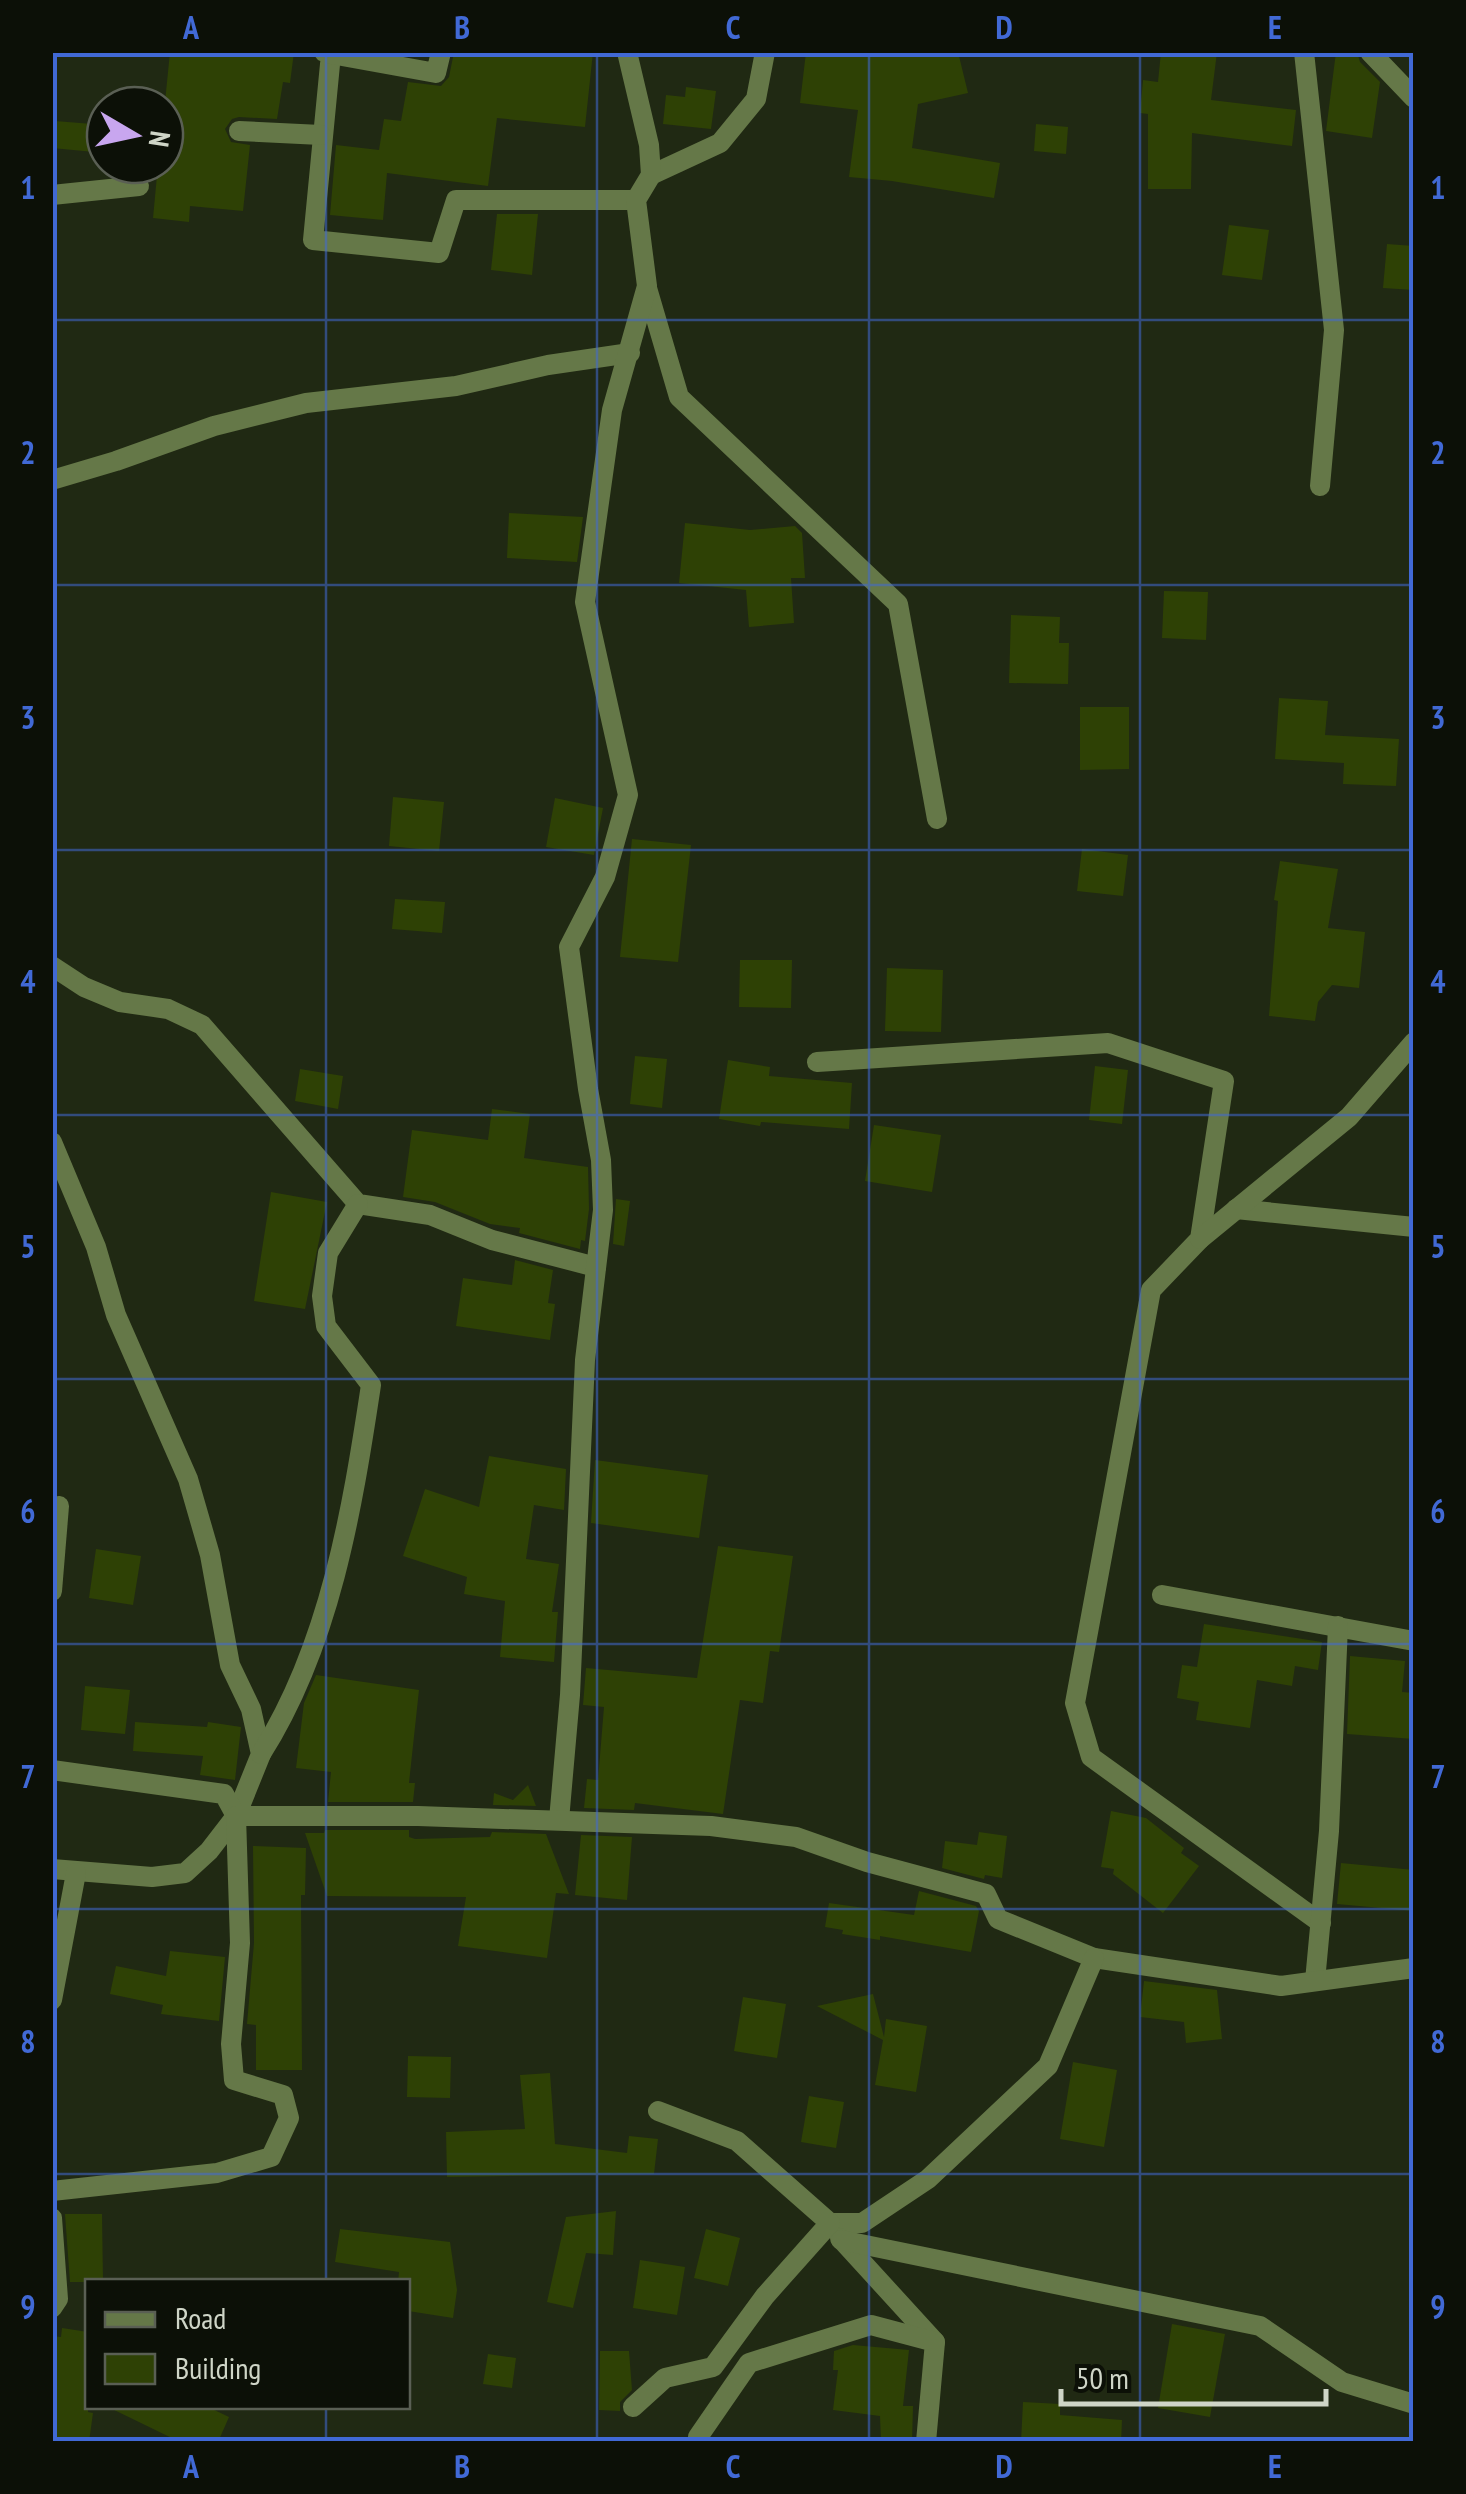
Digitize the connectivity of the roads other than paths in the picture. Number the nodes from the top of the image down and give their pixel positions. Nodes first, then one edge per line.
1 (441, 52) edge
2 (627, 52) edge
3 (765, 52) edge
4 (1304, 52) edge
5 (1370, 52) edge
6 (328, 53) edge
7 (1414, 98) edge
8 (239, 130) dead end
9 (322, 136) junction
10 (651, 176) junction
11 (139, 186) dead end
12 (52, 195) edge
13 (636, 200) junction
14 (647, 286) junction
15 (630, 354) junction
16 (52, 480) edge
17 (1320, 486) dead end
18 (937, 819) dead end
19 (52, 966) edge
20 (1414, 1042) edge
21 (817, 1062) dead end
22 (52, 1142) edge
23 (358, 1204) junction
24 (1236, 1209) junction
25 (1414, 1227) edge
26 (1200, 1238) junction
27 (596, 1266) junction
28 (59, 1506) dead end
29 (52, 1591) edge
30 (1162, 1595) dead end
31 (1338, 1626) junction
32 (1414, 1641) edge
33 (260, 1754) junction
34 (52, 1770) edge
35 (236, 1816) junction
36 (559, 1820) junction
37 (52, 1869) edge
38 (76, 1873) junction
39 (1320, 1924) junction
40 (1094, 1958) junction
41 (1414, 1968) edge
42 (1315, 1981) junction
43 (52, 2000) edge
44 (658, 2111) dead end
45 (52, 2191) edge
46 (52, 2218) edge
47 (836, 2232) junction
48 (52, 2308) edge
49 (935, 2342) junction
50 (749, 2363) junction
51 (713, 2367) junction
52 (1414, 2404) edge
53 (633, 2407) dead end
54 (698, 2437) dead end
55 (926, 2442) edge

1 - 6 street
2 - 10 street
3 - 10 street
4 - 17 street
5 - 7 street
6 - 9 street
8 - 9 street
9 - 13 street
10 - 13 street
11 - 12 street
13 - 14 street
14 - 15 street
14 - 18 street
15 - 16 street
15 - 27 street
19 - 23 street
20 - 24 street
21 - 26 street
22 - 33 street
23 - 27 street
23 - 33 street
24 - 25 street
24 - 26 street
26 - 39 street
27 - 36 street
28 - 29 street
30 - 31 street
31 - 32 street
31 - 39 street
33 - 35 street
34 - 35 street
35 - 36 street
35 - 38 street
35 - 45 street
36 - 40 street
37 - 38 street
38 - 43 street
39 - 42 street
40 - 42 street
40 - 47 street
41 - 42 street
44 - 47 street
46 - 48 street
47 - 49 street
47 - 51 street
47 - 52 street
49 - 50 street
49 - 55 street
50 - 51 street
50 - 54 street
51 - 53 street

